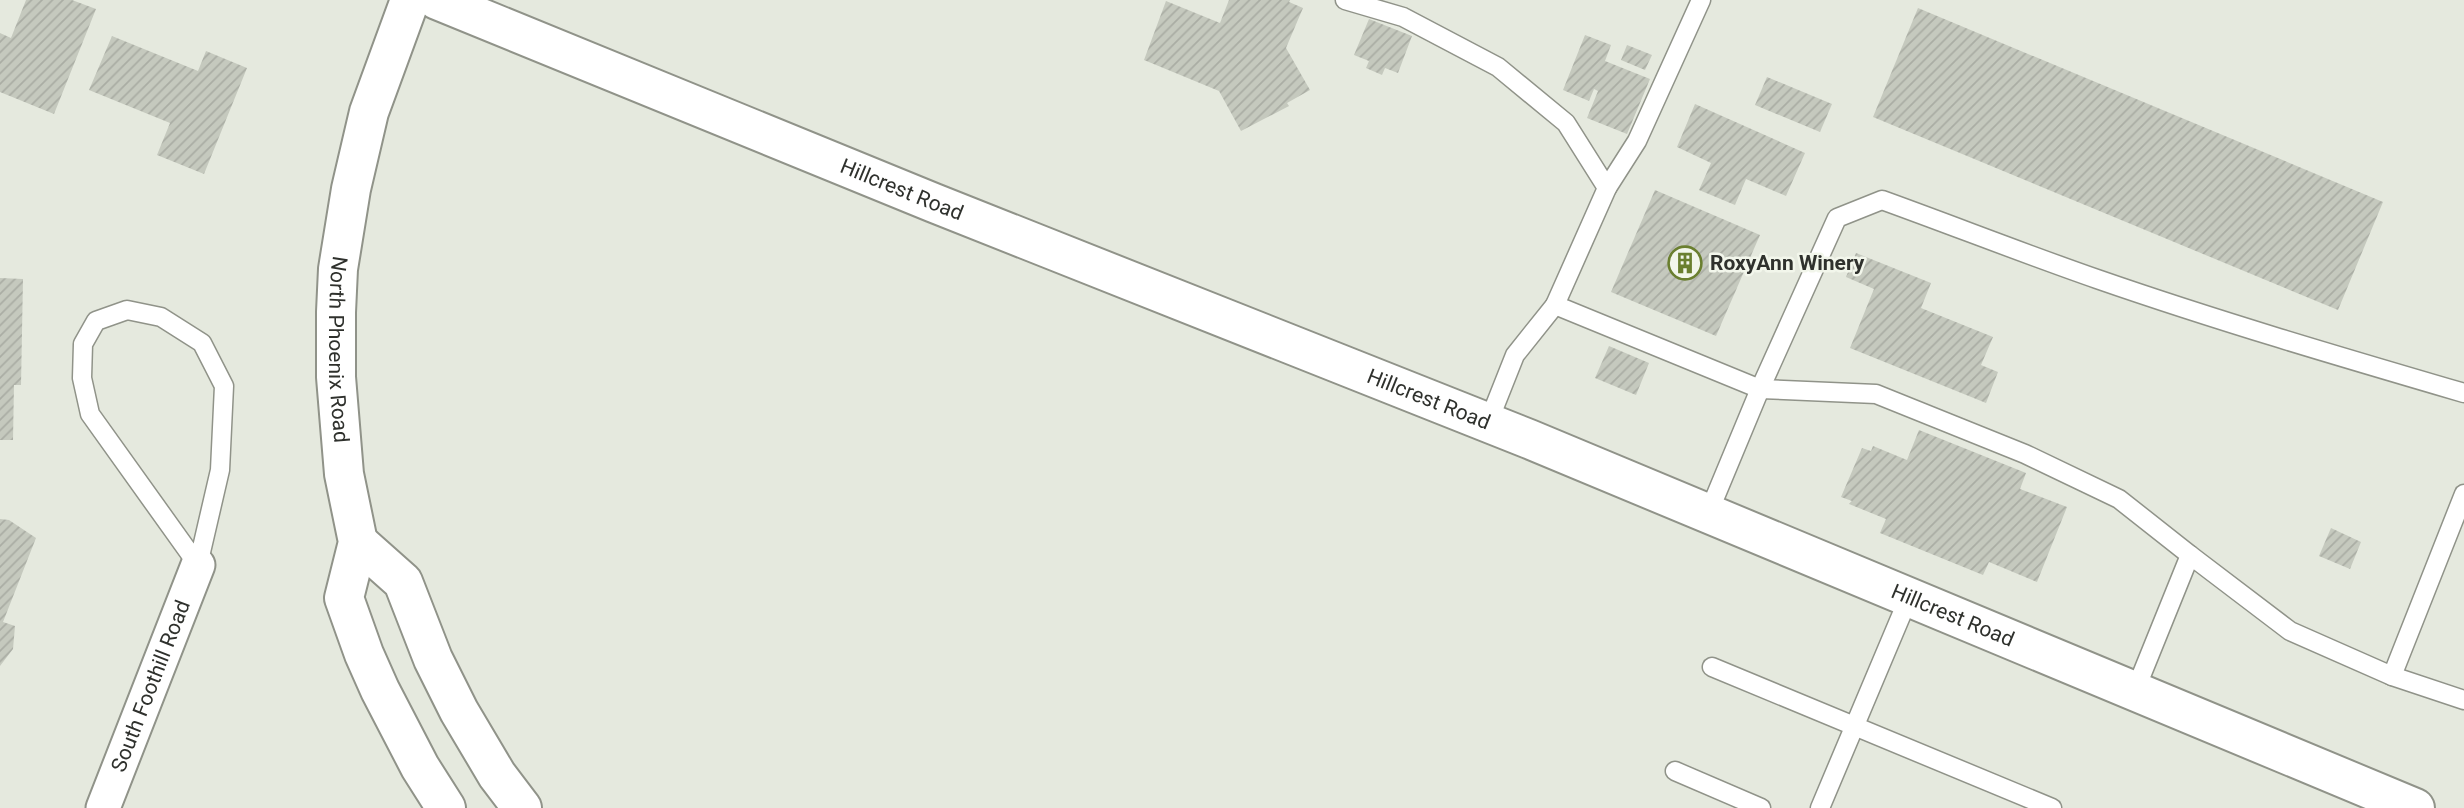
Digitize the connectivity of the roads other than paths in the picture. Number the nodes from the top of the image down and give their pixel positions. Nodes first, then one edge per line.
1 (410, 0) edge
2 (438, 0) edge
3 (1345, 0) edge
4 (1701, 0) edge
5 (1607, 188) junction
6 (1555, 305) junction
7 (1760, 389) junction
8 (2464, 393) edge
9 (1488, 423) junction
10 (2464, 494) edge
11 (1708, 514) junction
12 (358, 542) junction
13 (2190, 555) junction
14 (198, 565) junction
15 (1909, 597) junction
16 (1713, 667) dead end
17 (2392, 676) junction
18 (2135, 691) junction
19 (2464, 700) edge
20 (1855, 727) junction
21 (1675, 771) dead end
22 (103, 808) edge
23 (446, 808) edge
24 (522, 808) edge
25 (1761, 808) edge
26 (1821, 808) edge
27 (2052, 808) edge
28 (2415, 808) edge

1 - 12 street, North Phoenix Road
2 - 9 street, Hillcrest Road
3 - 5 lane
4 - 5 lane
5 - 6 lane
6 - 7 lane
6 - 9 lane
7 - 8 lane
7 - 11 lane
7 - 13 lane
9 - 11 street, Hillcrest Road
10 - 17 lane
11 - 15 street, Hillcrest Road
12 - 23 street, North Phoenix Road
12 - 24 street
13 - 17 lane
13 - 18 lane
14 - 14 lane
14 - 22 street, South Foothill Road
15 - 18 street, Hillcrest Road
15 - 20 lane
16 - 20 lane
17 - 19 lane
18 - 28 street, Hillcrest Road
20 - 26 lane
20 - 27 lane
21 - 25 lane

